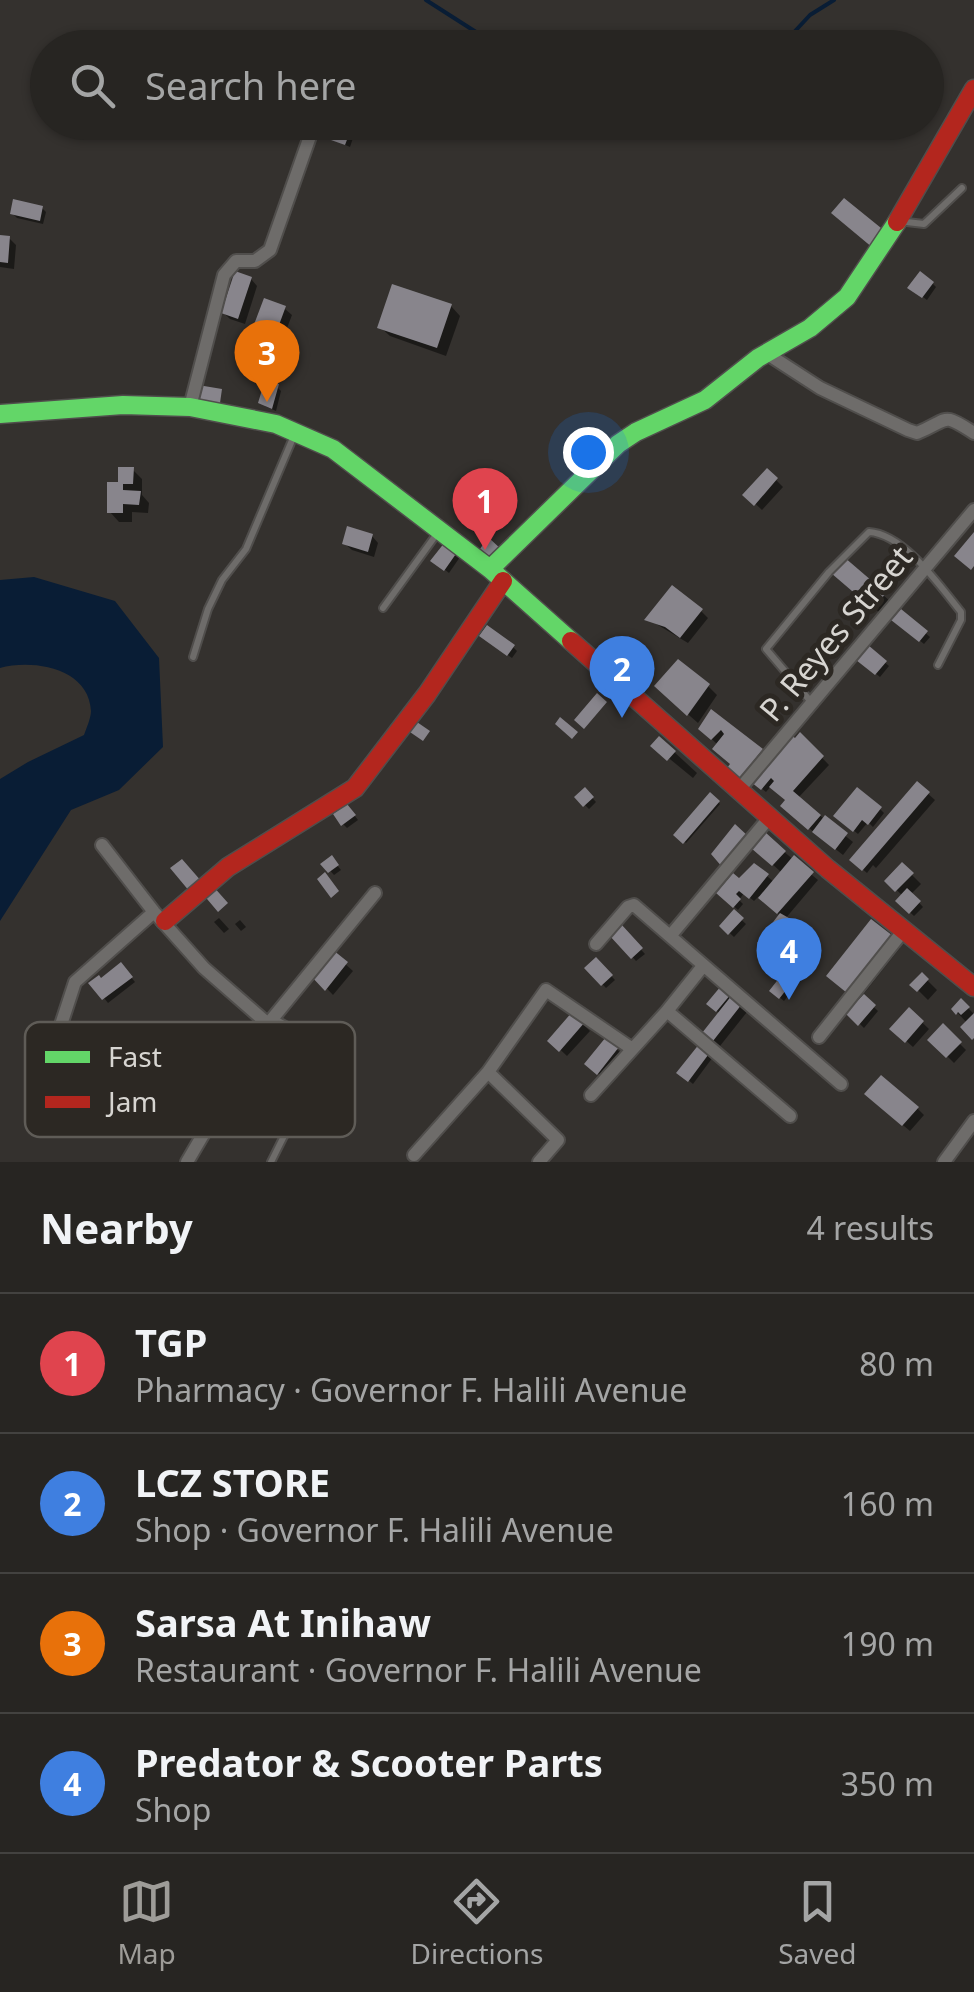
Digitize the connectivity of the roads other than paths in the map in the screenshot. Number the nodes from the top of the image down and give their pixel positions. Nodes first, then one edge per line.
1 (974, 88) edge
2 (309, 140) edge
3 (944, 140) edge
4 (944, 140) edge
5 (962, 188) dead end
6 (897, 221) junction
7 (766, 352) junction
8 (190, 408) junction
9 (0, 414) edge
10 (296, 432) junction
11 (974, 433) edge
12 (974, 510) edge
13 (440, 530) junction
14 (924, 567) junction
15 (497, 575) junction
16 (382, 608) dead end
17 (194, 657) dead end
18 (938, 665) dead end
19 (813, 704) junction
20 (738, 792) junction
21 (770, 818) junction
22 (102, 845) dead end
23 (375, 892) dead end
24 (159, 916) junction
25 (904, 930) junction
26 (671, 936) junction
27 (596, 944) dead end
28 (703, 966) junction
29 (974, 987) edge
30 (667, 1011) junction
31 (270, 1021) joint
32 (62, 1022) edge
33 (819, 1037) dead end
34 (631, 1048) junction
35 (488, 1072) junction
36 (841, 1084) dead end
37 (591, 1094) dead end
38 (790, 1116) dead end
39 (974, 1121) edge
40 (202, 1137) edge
41 (284, 1137) edge
42 (414, 1155) dead end
43 (187, 1162) edge
44 (271, 1162) edge
45 (539, 1162) edge
46 (944, 1162) edge

1 - 3 street
2 - 8 street
4 - 6 street
5 - 6 lane
6 - 7 street
7 - 11 street
7 - 15 street
8 - 9 street
8 - 10 street
10 - 13 street
10 - 17 lane
12 - 14 street, P. Reyes Street
13 - 15 street
13 - 16 lane
14 - 18 lane
14 - 19 street, P. Reyes Street
14 - 19 lane
15 - 20 street
15 - 24 street
19 - 20 street, P. Reyes Street
20 - 21 street
21 - 25 street
21 - 26 street
22 - 24 street
23 - 31 street
24 - 31 street
24 - 32 street
25 - 29 street
25 - 33 street
26 - 27 street
26 - 28 street
28 - 30 street
28 - 36 street
30 - 34 street
30 - 38 street
34 - 35 street
34 - 37 street
35 - 42 street
35 - 45 street
39 - 46 street
40 - 43 street
41 - 44 lane

